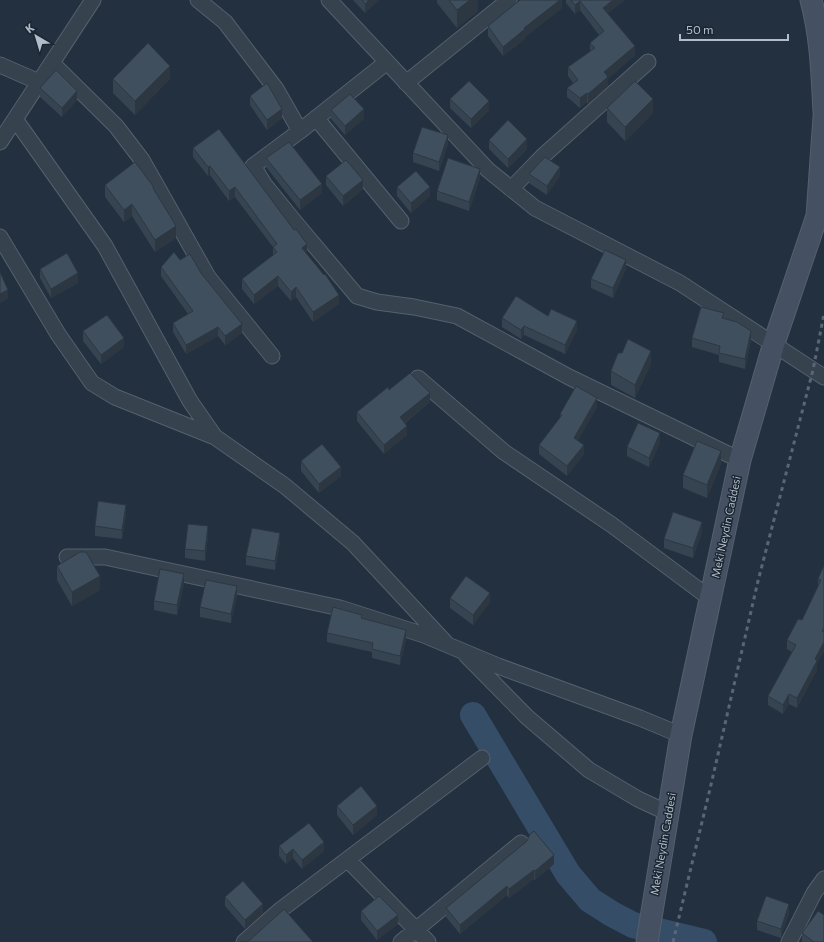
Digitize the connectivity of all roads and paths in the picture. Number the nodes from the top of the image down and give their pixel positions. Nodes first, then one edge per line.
1 (93, 0) edge
2 (198, 0) edge
3 (329, 0) edge
4 (509, 0) edge
5 (811, 0) edge
6 (52, 62) junction
7 (387, 62) junction
8 (648, 62) dead end
9 (0, 65) edge
10 (39, 82) junction
11 (406, 83) junction
12 (824, 112) edge
13 (824, 117) edge
14 (316, 118) junction
15 (15, 119) junction
16 (300, 131) junction
17 (0, 142) edge
18 (511, 189) junction
19 (402, 221) dead end
20 (0, 237) edge
21 (774, 344) junction
22 (272, 356) dead end
23 (824, 376) edge
24 (418, 378) dead end
25 (215, 437) junction
26 (740, 460) junction
27 (67, 557) dead end
28 (710, 598) junction
29 (455, 648) junction
30 (681, 735) junction
31 (482, 758) dead end
32 (668, 813) junction
33 (521, 843) dead end
34 (348, 860) junction
35 (824, 879) edge
36 (416, 929) junction
37 (244, 942) edge
38 (400, 942) edge
39 (428, 942) edge
40 (647, 942) edge
41 (789, 942) edge

1 - 6 street
2 - 16 street
3 - 7 street
4 - 11 street
5 - 12 street
6 - 10 street
6 - 22 street
7 - 11 street
7 - 14 street
8 - 18 street
9 - 10 street
10 - 15 street
11 - 18 street
13 - 21 street, Meki Neydin Caddesi
14 - 16 street
14 - 19 street
15 - 17 street
15 - 25 street
16 - 26 street
18 - 21 street
20 - 25 street
21 - 23 street
21 - 26 street, Meki Neydin Caddesi
24 - 28 street
25 - 29 street
26 - 28 street, Meki Neydin Caddesi
27 - 29 street
28 - 30 street, Meki Neydin Caddesi
29 - 30 street
29 - 32 street
30 - 32 street, Meki Neydin Caddesi
31 - 34 street
32 - 40 street, Meki Neydin Caddesi
33 - 36 street
34 - 36 street
34 - 37 street
35 - 41 street
36 - 38 street
36 - 39 street

